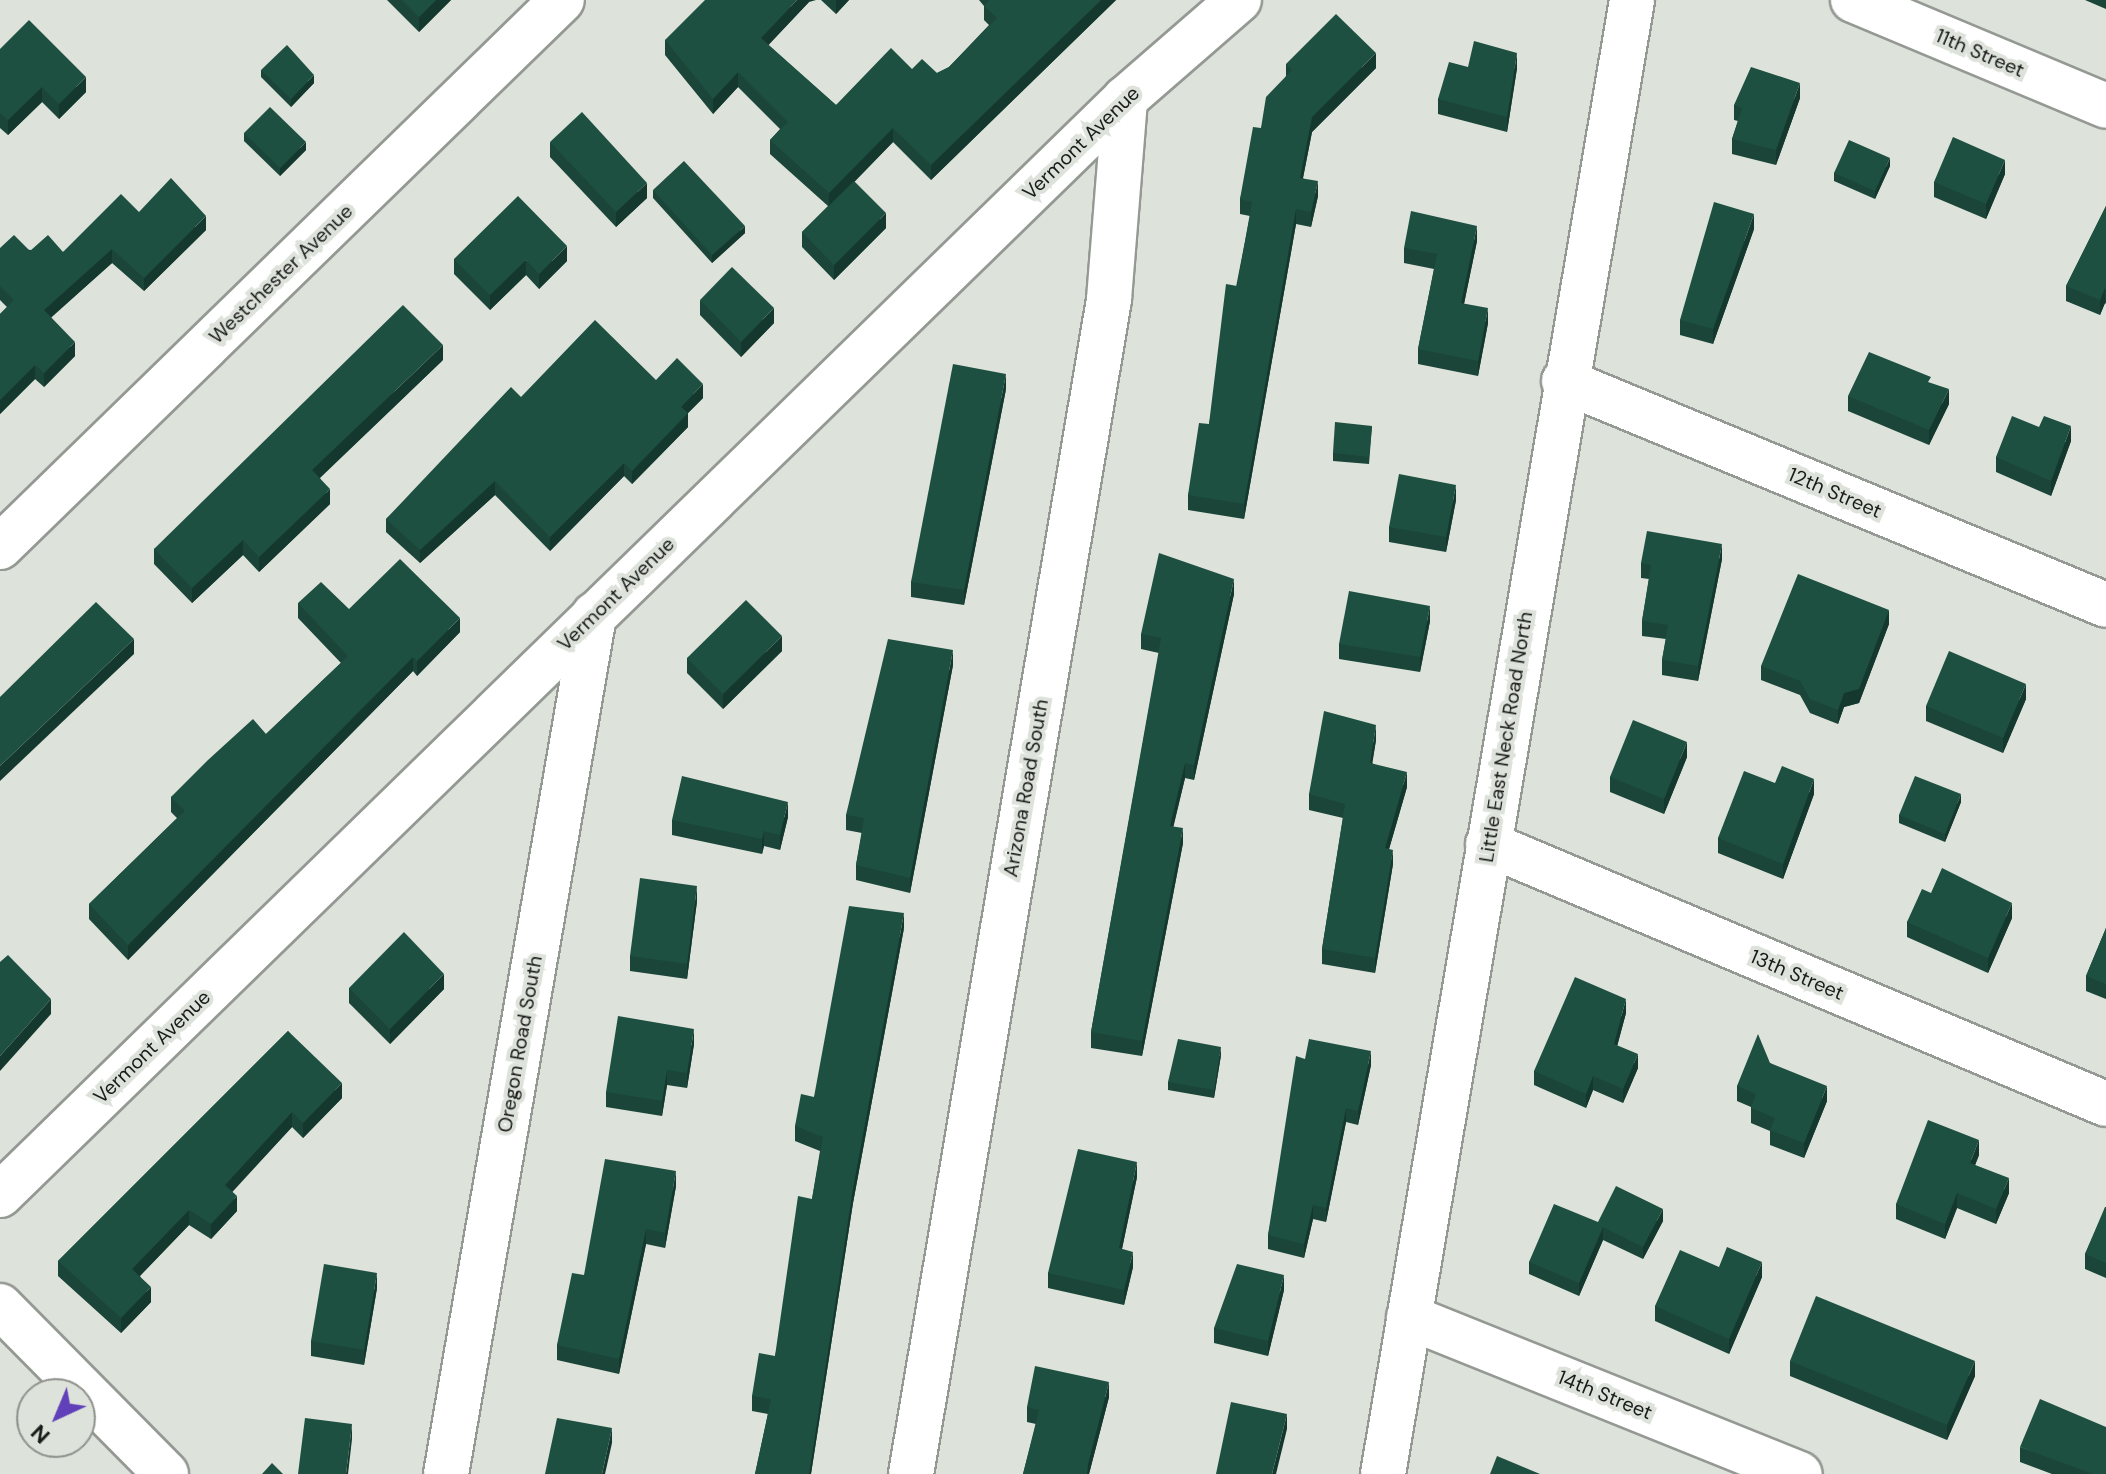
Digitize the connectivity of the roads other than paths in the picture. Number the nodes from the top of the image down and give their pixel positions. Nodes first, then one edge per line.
1 (562, 0) edge
2 (1239, 0) edge
3 (1632, 0) edge
4 (1853, 0) edge
5 (1125, 99) junction
6 (2106, 106) edge
7 (1564, 381) junction
8 (0, 547) edge
9 (2106, 605) edge
10 (594, 615) junction
11 (1488, 844) junction
12 (2106, 1104) edge
13 (0, 1195) edge
14 (0, 1306) edge
15 (1409, 1317) junction
16 (166, 1474) edge
17 (446, 1474) edge
18 (911, 1474) edge
19 (1383, 1474) edge
20 (1800, 1474) edge

1 - 8 street, Westchester Avenue
2 - 5 street, Vermont Avenue
3 - 7 street, Little East Neck Road North
4 - 6 street, 11th Street
5 - 10 street, Vermont Avenue
5 - 18 street, Arizona Road South
7 - 9 street, 12th Street
7 - 11 street, Little East Neck Road North
10 - 13 street, Vermont Avenue
10 - 17 street, Oregon Road South
11 - 12 street, 13th Street
11 - 15 street, Little East Neck Road North
14 - 16 street
15 - 19 street, Little East Neck Road North
15 - 20 street, 14th Street

